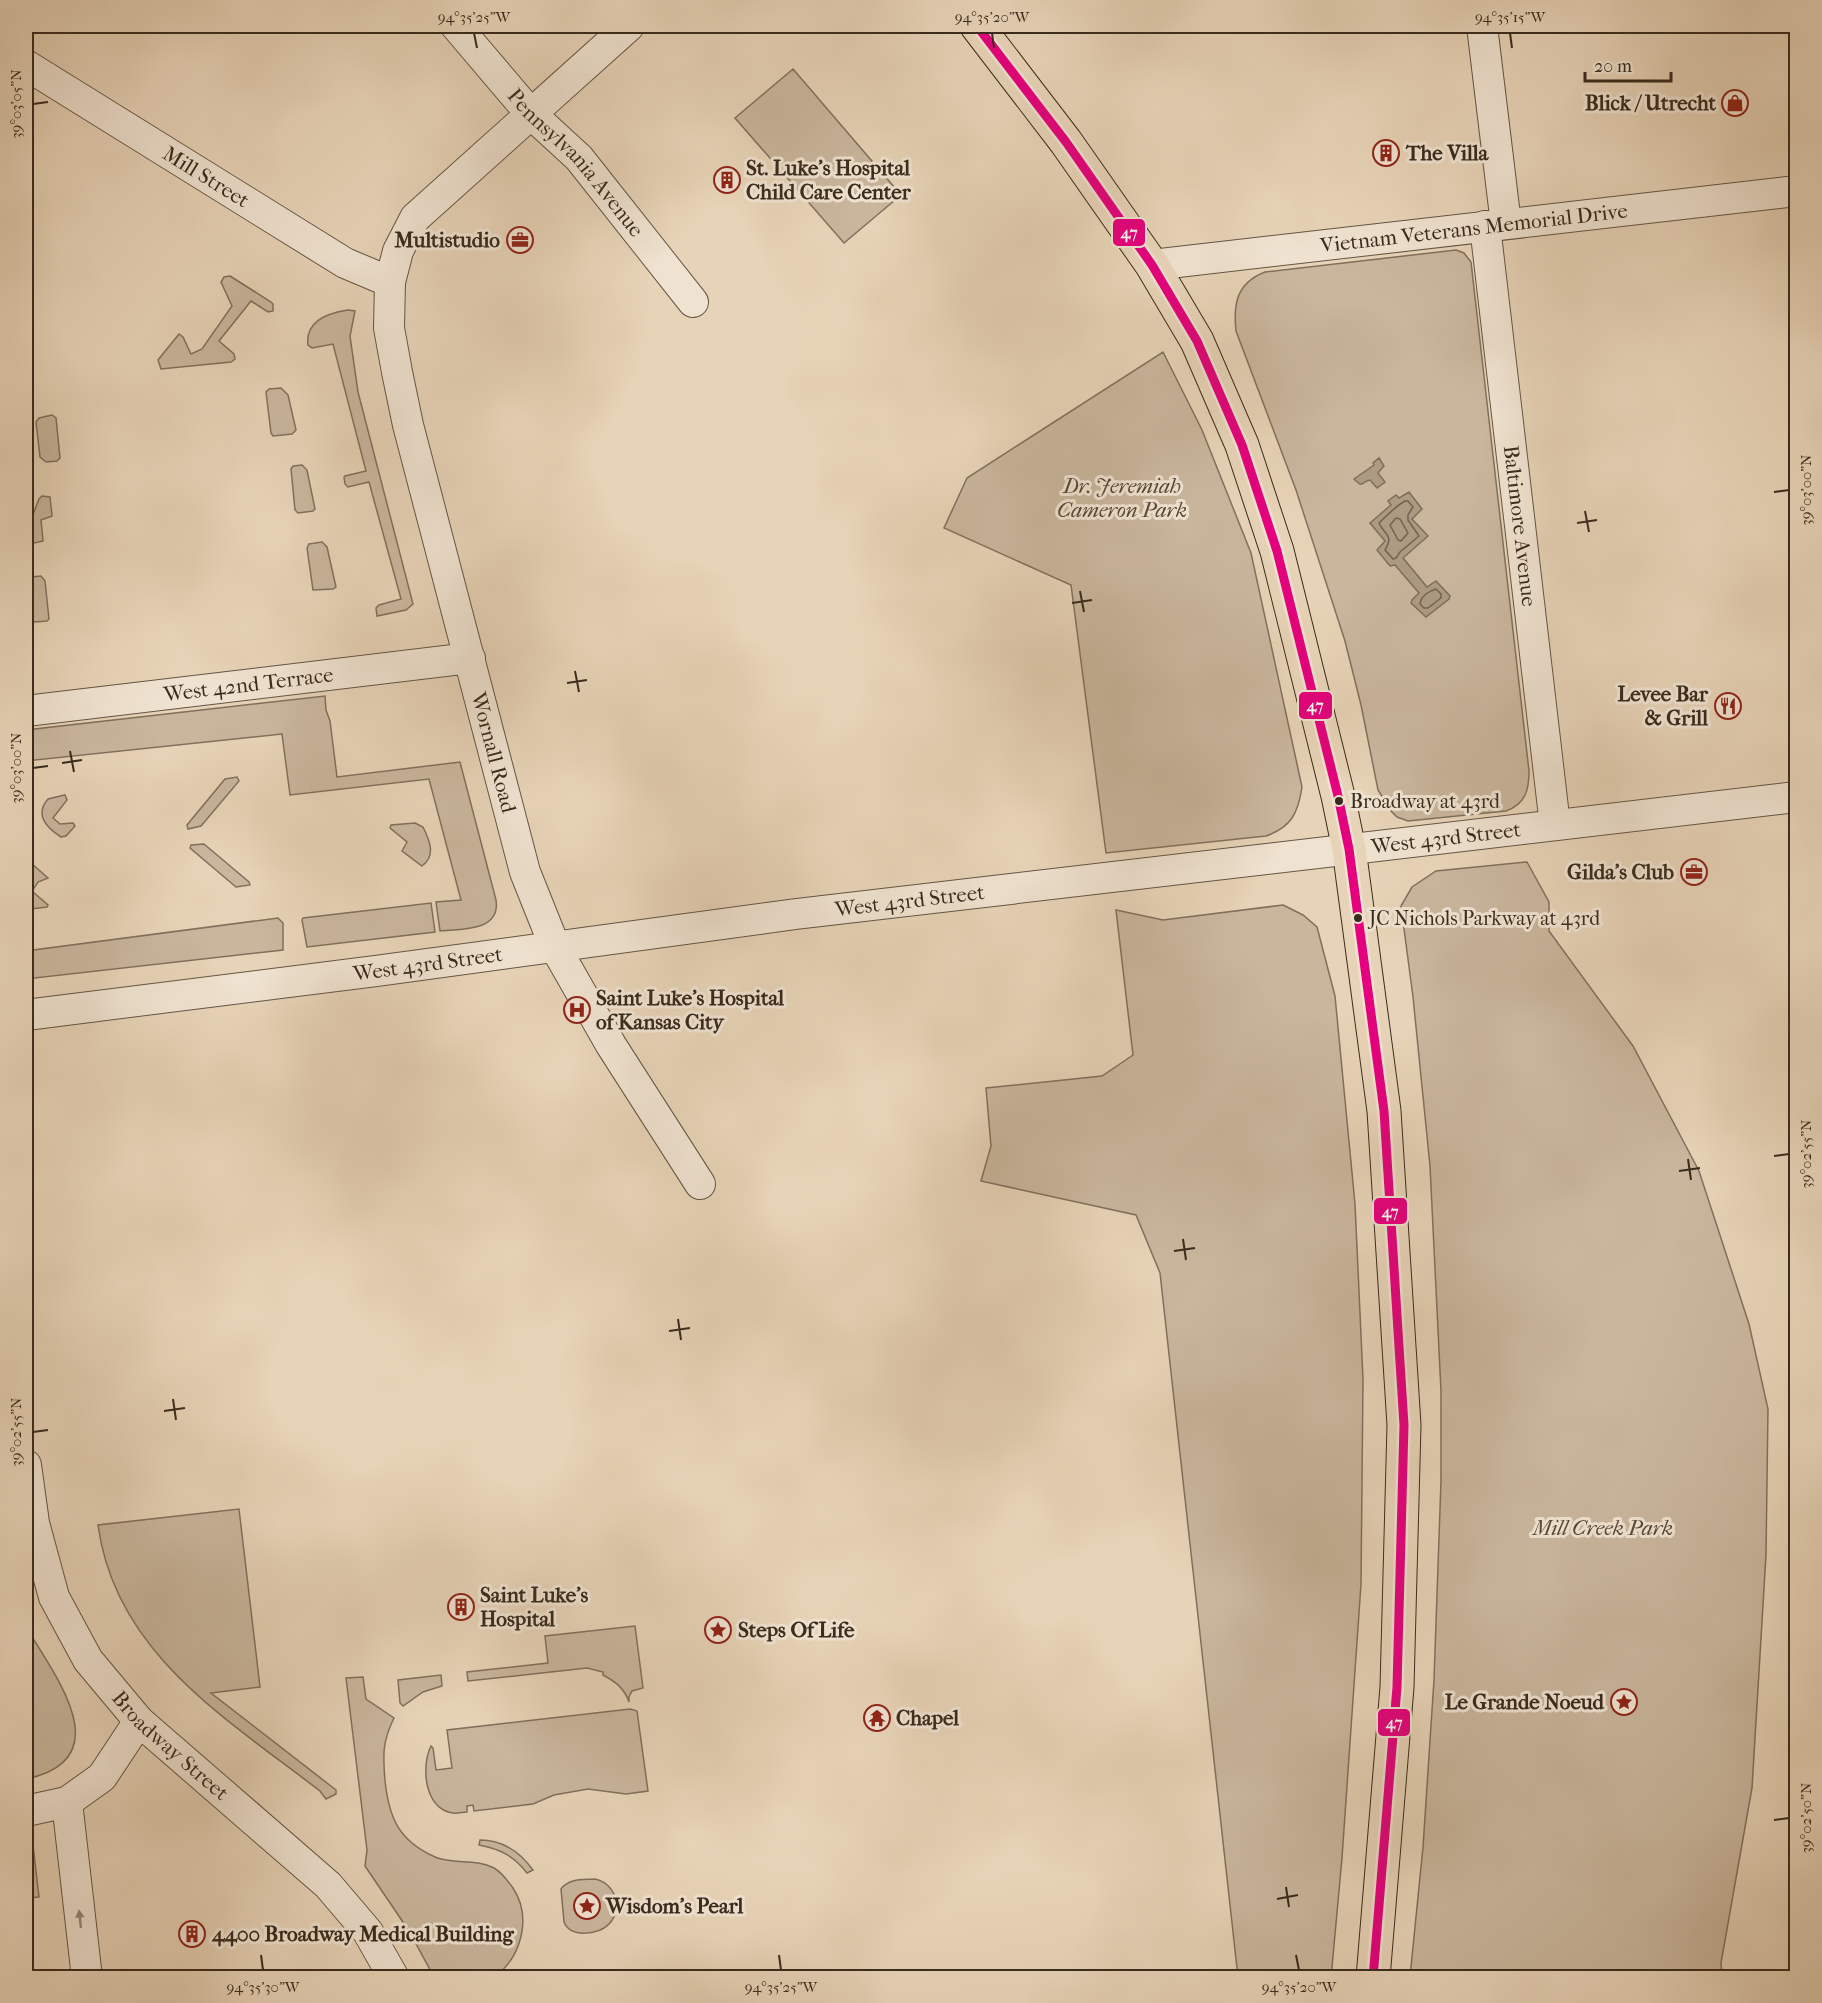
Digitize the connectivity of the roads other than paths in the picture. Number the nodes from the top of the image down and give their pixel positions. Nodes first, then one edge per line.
1 (456, 26) edge
2 (629, 26) edge
3 (977, 26) edge
4 (1482, 26) edge
5 (26, 65) edge
6 (530, 113) junction
7 (1797, 191) edge
8 (1496, 225) junction
9 (1152, 265) junction
10 (390, 282) junction
11 (693, 302) dead end
12 (470, 658) junction
13 (26, 711) edge
14 (1797, 797) edge
15 (1555, 825) junction
16 (1348, 849) junction
17 (555, 947) junction
18 (26, 1015) edge
19 (700, 1184) dead end
20 (26, 1465) edge
21 (139, 1721) junction
22 (67, 1802) junction
23 (26, 1811) edge
24 (87, 1977) edge
25 (394, 1977) edge
26 (1373, 1977) edge

1 - 6 street, Pennsylvania Avenue
2 - 6 street, Wornall Road
3 - 9 main road
4 - 8 street, Baltimore Avenue
5 - 10 street, Mill Street
6 - 10 street, Wornall Road
6 - 11 street, Pennsylvania Avenue
7 - 8 street, Vietnam Veterans Memorial Drive
8 - 9 street, Vietnam Veterans Memorial Drive
8 - 15 street, Baltimore Avenue
9 - 16 main road
10 - 12 street, Wornall Road
12 - 13 street, West 42nd Terrace
12 - 17 street, Wornall Road
14 - 15 street, West 43rd Street
15 - 16 street, West 43rd Street
16 - 17 street, West 43rd Street
16 - 26 main road
17 - 18 street, West 43rd Street
17 - 19 street, Wornall Road
20 - 21 street, Broadway Street
21 - 22 street
21 - 25 street, Broadway Street
22 - 23 street
24 -> 22 street

